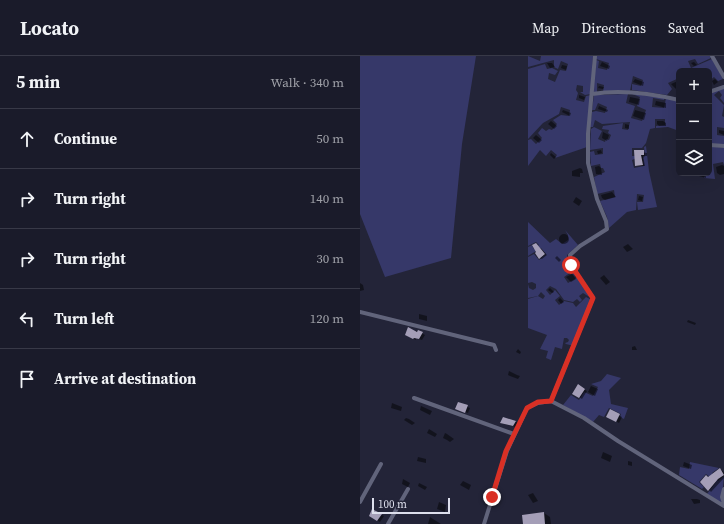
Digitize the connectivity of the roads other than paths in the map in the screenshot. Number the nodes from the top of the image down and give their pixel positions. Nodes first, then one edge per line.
1 (595, 56) edge
2 (712, 56) edge
3 (724, 77) edge
4 (724, 87) edge
5 (712, 91) edge
6 (592, 94) junction
7 (676, 99) edge
8 (712, 145) edge
9 (724, 146) edge
10 (360, 312) edge
11 (496, 350) dead end
12 (414, 398) dead end
13 (551, 401) junction
14 (514, 434) junction
15 (381, 464) dead end
16 (724, 489) edge
17 (408, 490) dead end
18 (360, 502) edge
19 (724, 503) edge
20 (724, 506) edge
21 (388, 524) edge
22 (484, 524) edge

1 - 6 street
2 - 3 street
4 - 5 street
6 - 7 street
6 - 13 street
8 - 9 street
10 - 11 street
12 - 14 street
13 - 14 street
13 - 20 street
14 - 22 street
15 - 18 street
16 - 19 street
17 - 21 street

